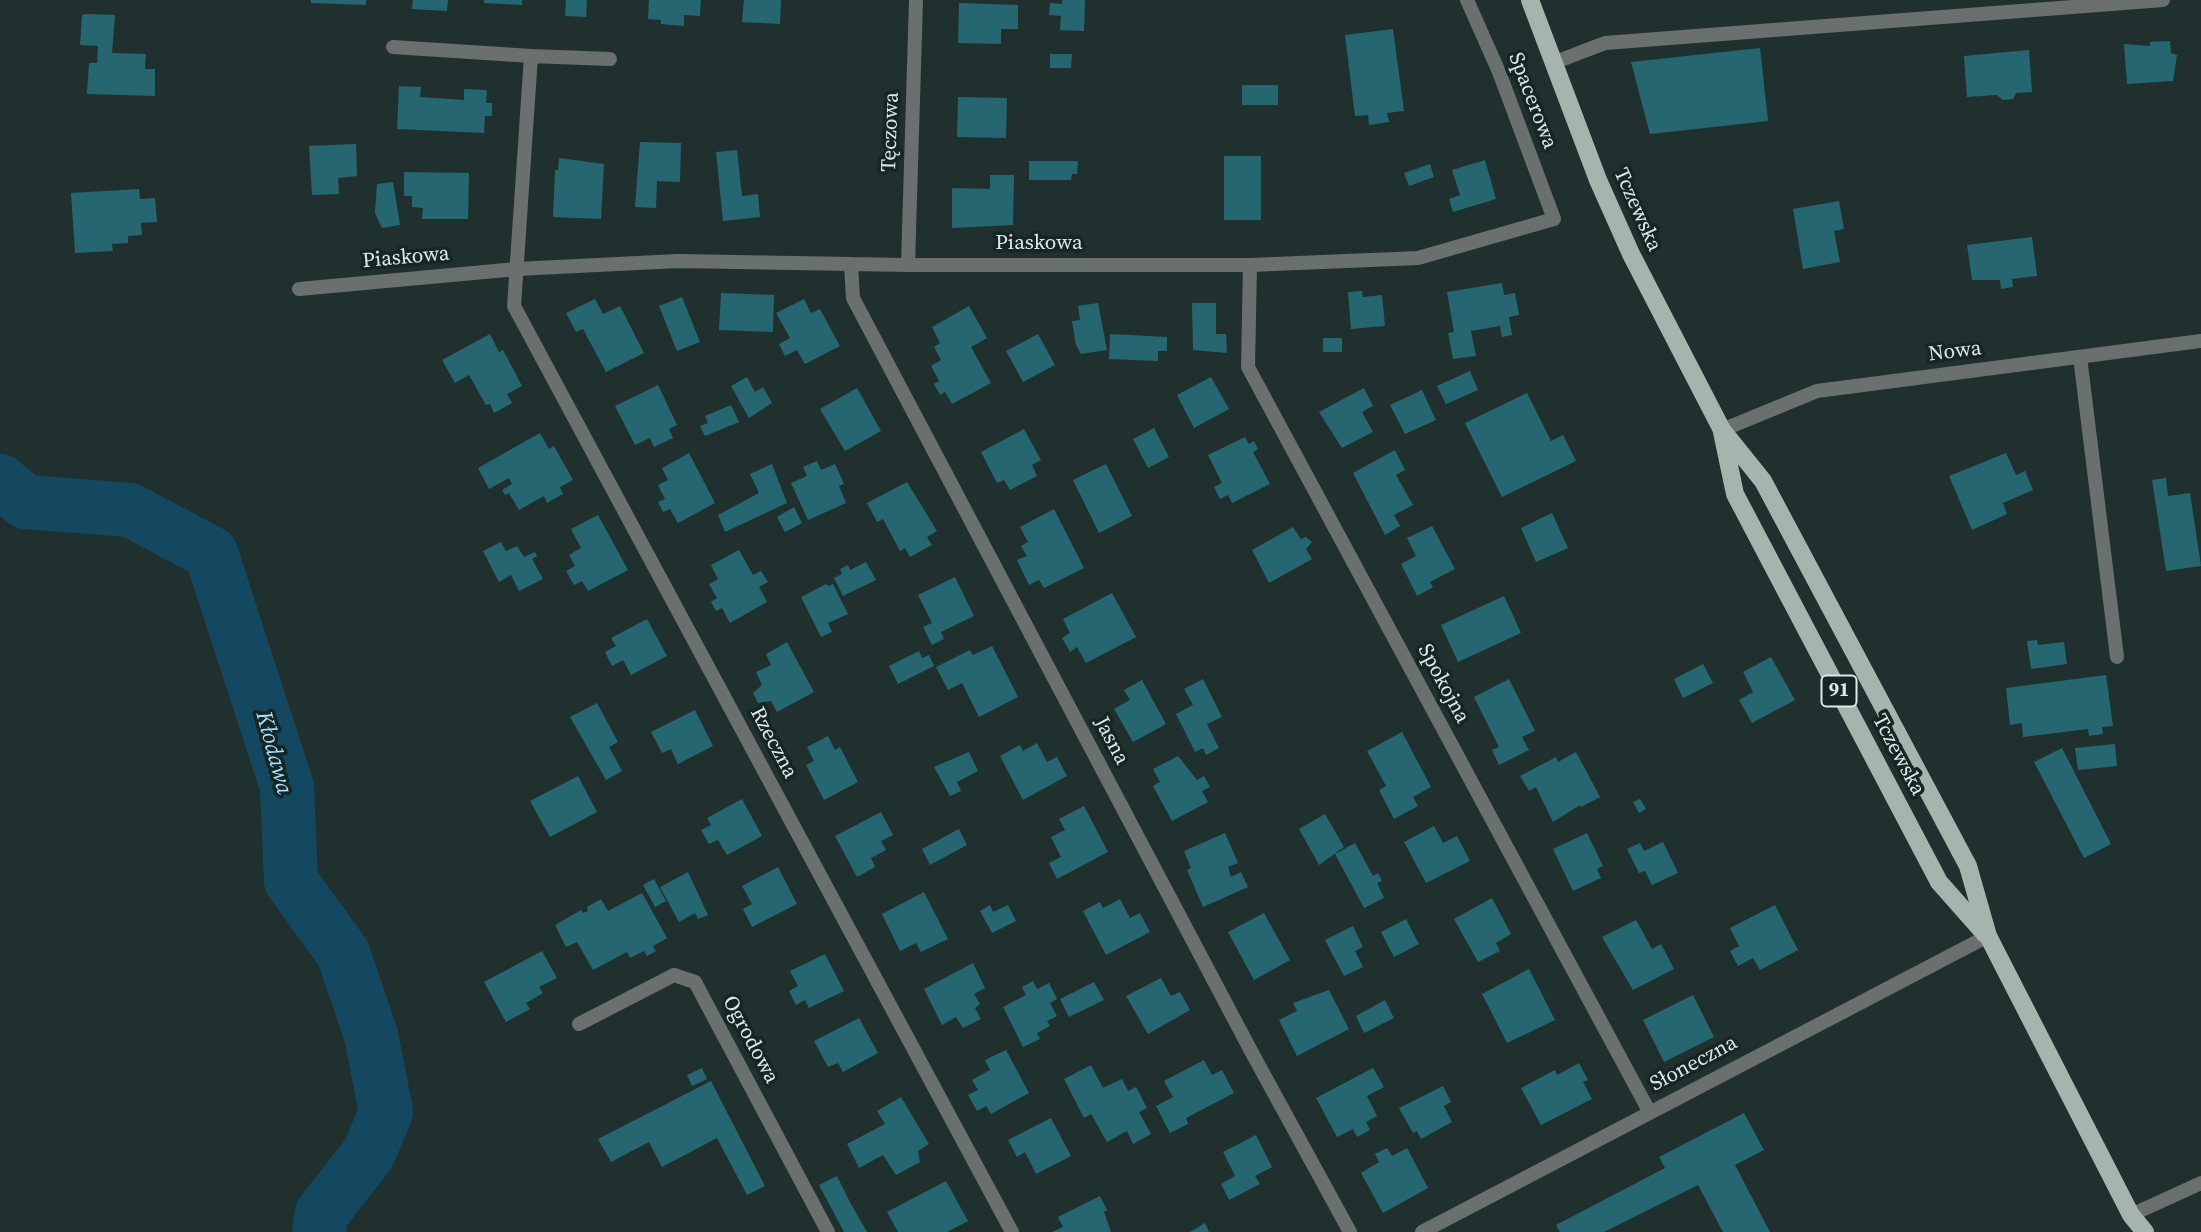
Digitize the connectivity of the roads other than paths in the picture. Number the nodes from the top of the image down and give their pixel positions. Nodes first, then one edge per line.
1 (916, 0) edge
2 (1467, 0) edge
3 (1530, 0) edge
4 (2163, 0) edge
5 (393, 47) dead end
6 (531, 56) junction
7 (610, 58) dead end
8 (1553, 63) junction
9 (1554, 219) joint
10 (850, 264) junction
11 (908, 265) junction
12 (1250, 265) junction
13 (517, 269) junction
14 (299, 289) dead end
15 (2201, 341) edge
16 (2080, 357) junction
17 (1722, 430) junction
18 (2117, 657) dead end
19 (1988, 936) junction
20 (579, 1024) dead end
21 (1649, 1111) junction
22 (2201, 1184) edge
23 (2134, 1224) edge
24 (828, 1232) edge
25 (1012, 1232) edge
26 (1350, 1232) edge
27 (1422, 1232) edge
28 (2145, 1232) edge

1 - 11 street, Tęczowa
2 - 9 street, Spacerowa
3 - 8 main road, Tczewska / 91
4 - 8 street
5 - 6 street
6 - 7 street
6 - 13 street
8 - 17 main road, Tczewska / 91
9 - 12 street, Piaskowa
10 - 11 street, Piaskowa
10 - 13 street, Piaskowa
10 - 26 street, Jasna
11 - 12 street, Piaskowa
12 - 21 street, Spokojna
13 - 14 street, Piaskowa
13 - 25 street, Rzeczna
15 - 16 street, Nowa
16 - 17 street, Nowa
16 - 18 street
17 - 19 main road, Tczewska / 91
17 - 19 main road, Tczewska / 91
19 - 21 street, Słoneczna
19 - 23 main road, Tczewska / 91
20 - 24 street, Ogrodowa
21 - 27 street, Słoneczna
22 - 23 street
23 - 28 main road, Tczewska / 91

